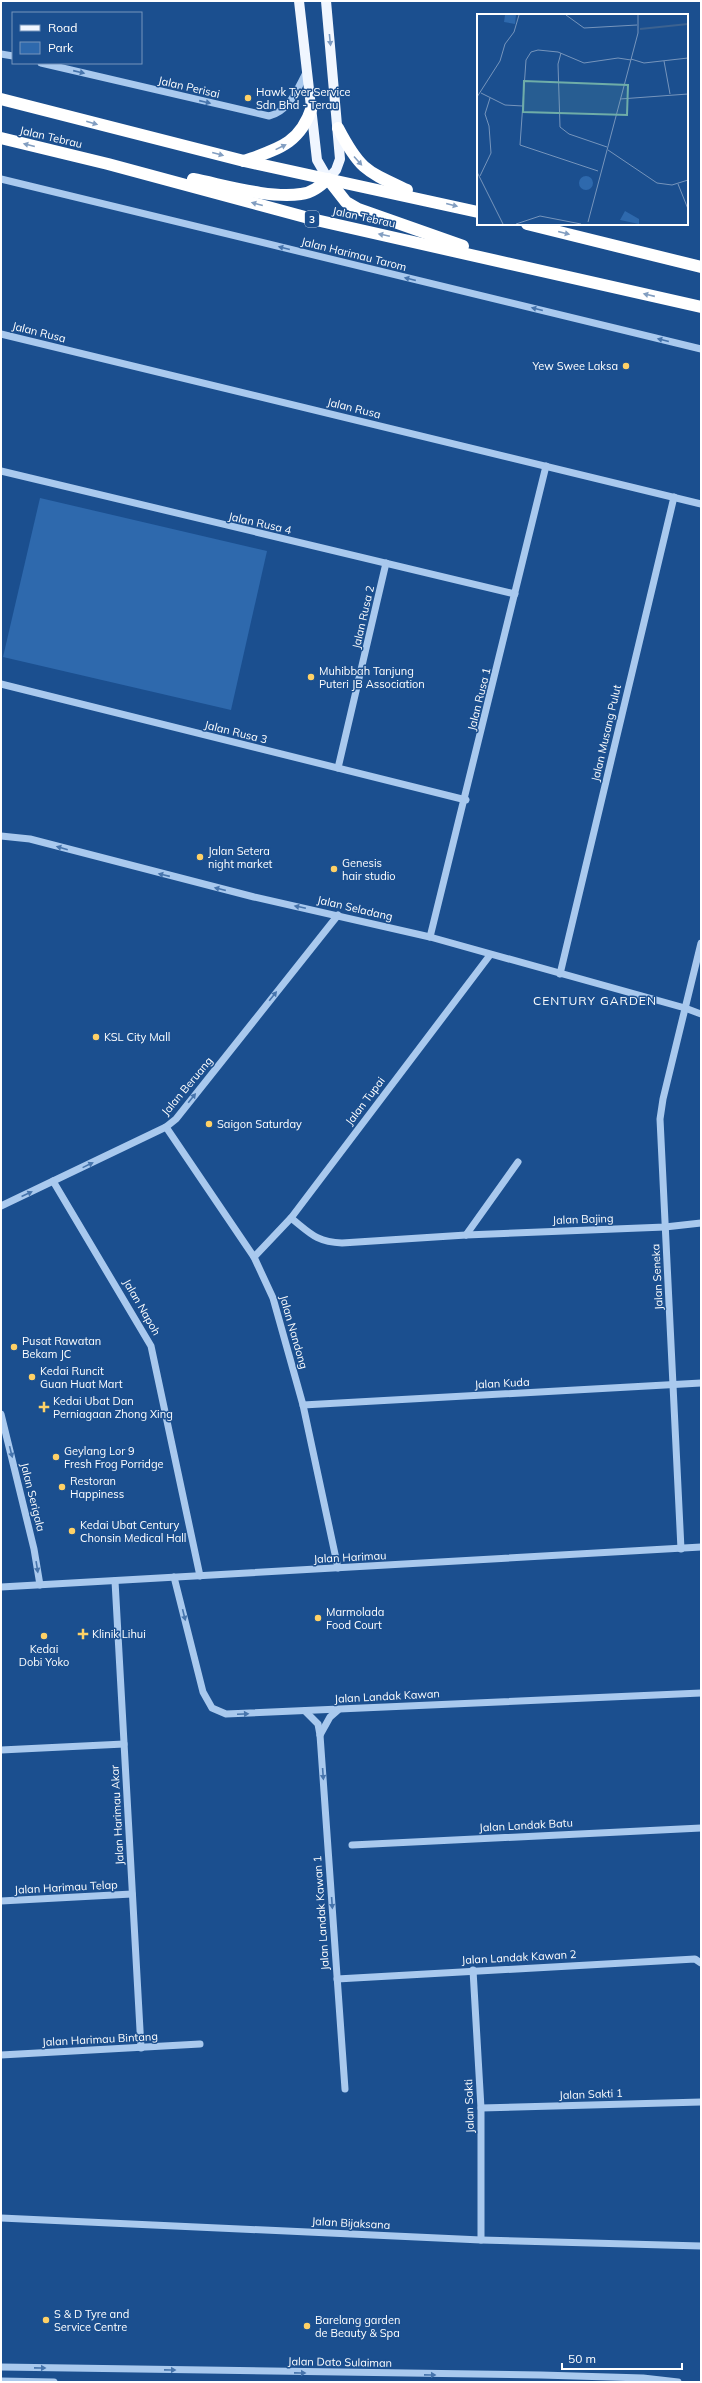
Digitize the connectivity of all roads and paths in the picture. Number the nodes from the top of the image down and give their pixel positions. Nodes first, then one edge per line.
1 (299, 1) edge
2 (326, 1) edge
3 (1, 54) edge
4 (12, 56) edge
5 (45, 64) edge
6 (308, 69) junction
7 (1, 99) edge
8 (312, 107) junction
9 (338, 128) junction
10 (1, 138) edge
11 (244, 161) junction
12 (108, 164) junction
13 (1, 179) edge
14 (328, 179) junction
15 (426, 199) junction
16 (477, 212) edge
17 (530, 225) edge
18 (517, 264) junction
19 (701, 268) edge
20 (701, 307) edge
21 (1, 334) edge
22 (701, 349) edge
23 (546, 466) junction
24 (1, 471) edge
25 (674, 497) junction
26 (701, 504) edge
27 (386, 563) junction
28 (515, 594) junction
29 (1, 684) edge
30 (338, 768) junction
31 (466, 800) junction
32 (1, 836) edge
33 (338, 915) junction
34 (430, 937) junction
35 (701, 943) edge
36 (490, 955) junction
37 (560, 974) junction
38 (686, 1008) junction
39 (701, 1014) edge
40 (166, 1127) junction
41 (518, 1162) dead end
42 (53, 1181) junction
43 (1, 1206) edge
44 (291, 1218) junction
45 (701, 1223) edge
46 (665, 1227) junction
47 (466, 1235) junction
48 (254, 1257) junction
49 (701, 1383) edge
50 (673, 1385) junction
51 (303, 1405) junction
52 (1, 1414) edge
53 (701, 1547) edge
54 (681, 1548) junction
55 (338, 1568) junction
56 (200, 1576) junction
57 (174, 1577) junction
58 (115, 1581) junction
59 (40, 1585) junction
60 (1, 1587) edge
61 (701, 1693) edge
62 (338, 1710) junction
63 (305, 1711) junction
64 (320, 1735) junction
65 (124, 1744) junction
66 (1, 1750) edge
67 (701, 1828) edge
68 (352, 1845) dead end
69 (132, 1894) junction
70 (1, 1901) edge
71 (701, 1963) edge
72 (473, 1970) junction
73 (337, 1979) junction
74 (200, 2044) dead end
75 (141, 2048) junction
76 (1, 2055) edge
77 (345, 2089) dead end
78 (701, 2102) edge
79 (481, 2108) junction
80 (1, 2218) edge
81 (482, 2240) junction
82 (701, 2246) edge
83 (1, 2368) edge
84 (541, 2379) edge
85 (564, 2379) edge
86 (1, 2381) edge
87 (54, 2382) edge
88 (678, 2382) edge

1 - 6 main road
2 -> 9 main road
3 - 4 street
5 -> 6 street, Jalan Perisai
6 - 8 main road
7 -> 11 highway
11 -> 8 highway
8 - 14 main road
9 - 14 main road
9 -> 15 highway
12 -> 10 highway, Jalan Tebrau / 3
11 - 14 highway
12 - 14 highway
18 -> 12 highway, Jalan Tebrau / 3
22 -> 13 street, Jalan Harimau Tarom
14 - 15 highway
14 - 18 highway
15 -> 16 highway
17 -> 19 highway
20 -> 18 highway, Jalan Tebrau / 3
21 - 23 street, Jalan Rusa
23 - 25 street, Jalan Rusa
23 - 28 street, Jalan Rusa 1
24 - 27 street, Jalan Rusa 4
25 - 26 street, Jalan Rusa
25 - 37 street, Jalan Musang Pulut
27 - 28 street, Jalan Rusa 4
27 - 30 street, Jalan Rusa 2
28 - 31 street, Jalan Rusa 1
29 - 30 street, Jalan Rusa 3
30 - 31 street, Jalan Rusa 3
31 - 34 street, Jalan Rusa 1
33 -> 32 street, Jalan Seladang
33 - 34 street, Jalan Seladang
40 -> 33 street, Jalan Beruang
34 - 36 street, Jalan Seladang
35 - 38 street, Jalan Seneka
36 - 37 street, Jalan Seladang
36 - 44 street, Jalan Tupai
37 - 38 street, Jalan Seladang
38 - 39 street, Jalan Seladang
38 - 46 street, Jalan Seneka
42 -> 40 street, Jalan Beruang
40 - 48 street, Jalan Nandong
41 - 47 street
43 -> 42 street, Jalan Beruang
42 - 56 street, Jalan Napoh
44 - 47 street, Jalan Bajing
44 - 48 street, Jalan Tupai
45 - 46 street, Jalan Bajing
46 - 47 street, Jalan Bajing
46 - 50 street, Jalan Seneka
48 - 51 street, Jalan Nandong
49 - 50 street, Jalan Kuda
50 - 51 street, Jalan Kuda
50 - 54 street, Jalan Seneka
51 - 55 street, Jalan Nandong
52 -> 59 street, Jalan Serigala
53 - 54 street, Jalan Harimau
54 - 55 street, Jalan Harimau
55 - 56 street, Jalan Harimau
56 - 57 street, Jalan Harimau
57 - 58 street, Jalan Harimau
57 -> 63 street, Jalan Landak Kawan
58 - 59 street, Jalan Harimau
58 - 65 street, Jalan Harimau Akar
59 - 60 street, Jalan Harimau
61 - 62 street, Jalan Landak Kawan
62 - 63 street, Jalan Landak Kawan
62 - 64 street
63 - 64 street, Jalan Landak Kawan 1
64 -> 73 street, Jalan Landak Kawan 1
65 - 66 street
65 - 69 street, Jalan Harimau Akar
67 - 68 street, Jalan Landak Batu
69 - 70 street, Jalan Harimau Telap
69 - 75 street, Jalan Harimau Akar
71 - 72 street, Jalan Landak Kawan 2
72 - 73 street, Jalan Landak Kawan 2
72 - 79 street, Jalan Sakti
73 - 77 street, Jalan Landak Kawan 1
74 - 75 street, Jalan Harimau Bintang
75 - 76 street, Jalan Harimau Bintang
78 - 79 street, Jalan Sakti 1
79 - 81 street, Jalan Sakti
80 - 81 street, Jalan Bijaksana
81 - 82 street, Jalan Bijaksana
83 -> 84 street, Jalan Dato Sulaiman
84 - 85 street, Jalan Dato Sulaiman
85 - 88 street, Jalan Dato Sulaiman
86 - 87 street

